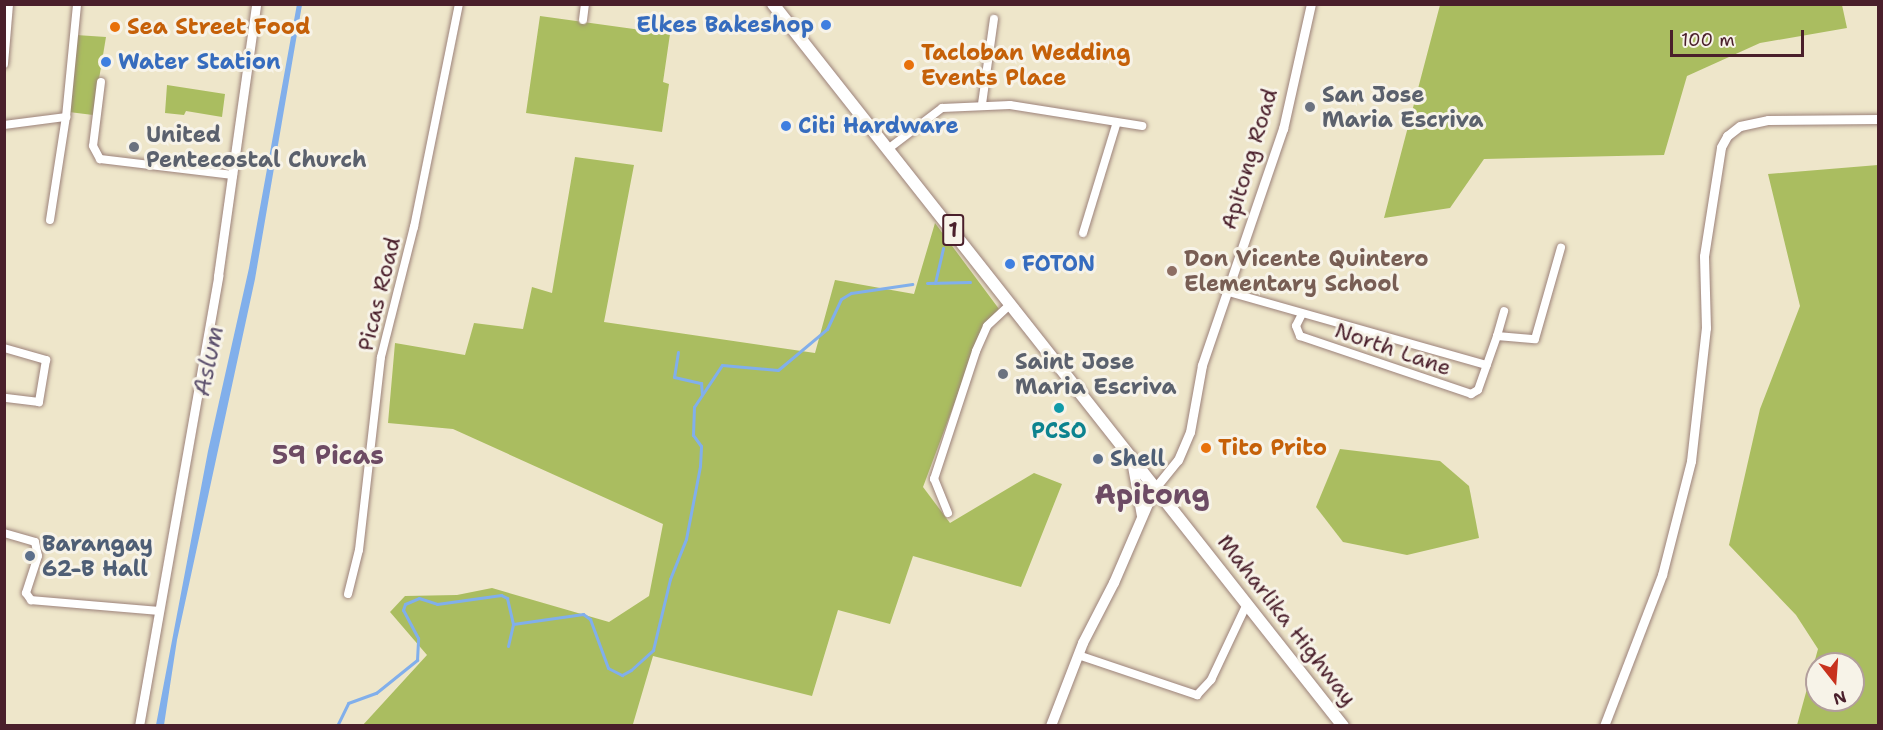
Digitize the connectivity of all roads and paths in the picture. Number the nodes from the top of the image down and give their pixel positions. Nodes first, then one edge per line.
1 (9, 4) edge
2 (76, 4) edge
3 (256, 4) edge
4 (459, 4) edge
5 (585, 4) edge
6 (773, 4) edge
7 (1311, 4) edge
8 (994, 19) dead end
9 (583, 20) dead end
10 (4, 64) edge
11 (101, 82) dead end
12 (982, 104) junction
13 (66, 117) junction
14 (1878, 119) edge
15 (4, 125) edge
16 (1116, 125) junction
17 (1142, 126) dead end
18 (888, 149) junction
19 (232, 175) junction
20 (50, 220) dead end
21 (1083, 233) dead end
22 (1561, 248) dead end
23 (1225, 291) junction
24 (1011, 303) junction
25 (1504, 311) dead end
26 (1302, 314) junction
27 (1497, 336) junction
28 (4, 348) edge
29 (1487, 365) junction
30 (4, 398) edge
31 (1131, 458) junction
32 (1155, 488) junction
33 (948, 513) dead end
34 (1141, 522) junction
35 (4, 533) edge
36 (348, 594) dead end
37 (1247, 604) junction
38 (159, 611) junction
39 (1078, 655) junction
40 (139, 726) edge
41 (1051, 726) edge
42 (1343, 726) edge
43 (1604, 726) edge

1 - 10 street
2 - 13 street
3 - 19 street
4 - 36 street, Picas Road
5 - 9 street
6 - 18 main road, Maharlika Highway / 1
7 - 23 street, Apitong Road
8 - 12 street
11 - 19 street
12 - 16 street
12 - 18 street
13 - 15 street
13 - 20 street
14 - 43 street
16 - 17 street
16 - 21 street
18 - 24 main road, Maharlika Highway / 1
19 - 38 street
22 - 27 street
23 - 26 street
23 - 32 street, Apitong Road
24 - 31 main road, Maharlika Highway / 1
24 - 33 street
25 - 27 street
26 - 29 street
26 - 29 street, North Lane
27 - 29 street
28 - 30 street
31 - 32 main road, Maharlika Highway / 1
31 - 34 main road
32 - 34 main road
32 - 37 main road, Maharlika Highway / 1
34 - 39 main road
35 - 38 street
37 - 39 street
37 - 42 main road, Maharlika Highway / 1
38 - 40 street
39 - 41 main road

